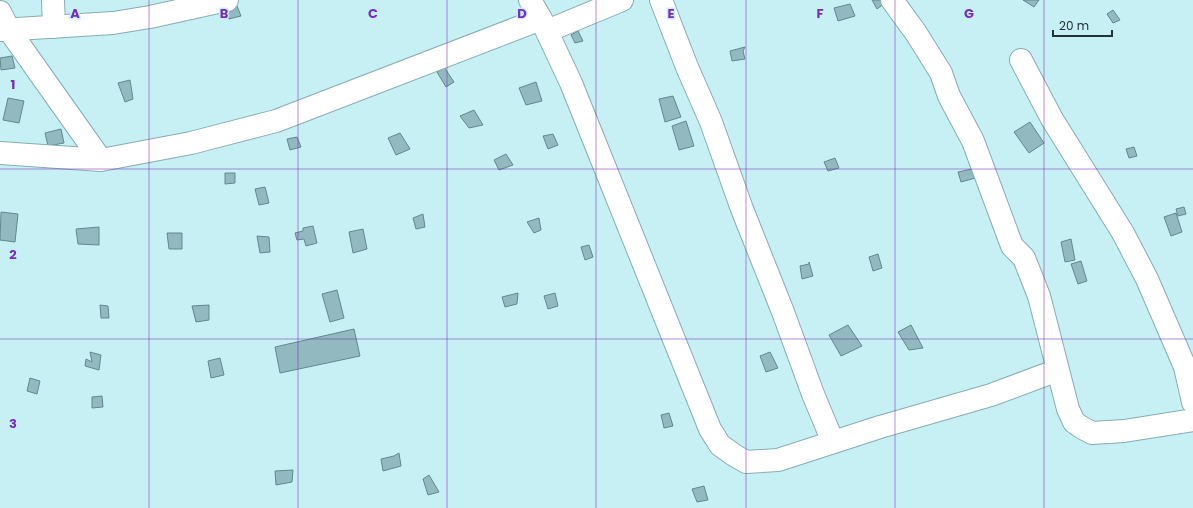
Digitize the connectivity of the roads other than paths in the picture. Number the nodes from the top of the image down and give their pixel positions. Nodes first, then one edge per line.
1 (53, 0) edge
2 (227, 0) edge
3 (530, 0) edge
4 (622, 0) edge
5 (661, 0) edge
6 (892, 0) edge
7 (3, 24) edge
8 (544, 25) junction
9 (54, 27) junction
10 (1021, 60) dead end
11 (0, 153) edge
12 (101, 160) junction
13 (1058, 370) junction
14 (1193, 402) edge
15 (1193, 420) edge
16 (833, 442) junction

1 - 9 street
2 - 9 street
3 - 8 street
4 - 8 street
5 - 16 street
6 - 13 street
7 - 9 street
7 - 12 street
8 - 12 street
8 - 16 street
10 - 14 street
11 - 12 street
13 - 15 street
13 - 16 street

